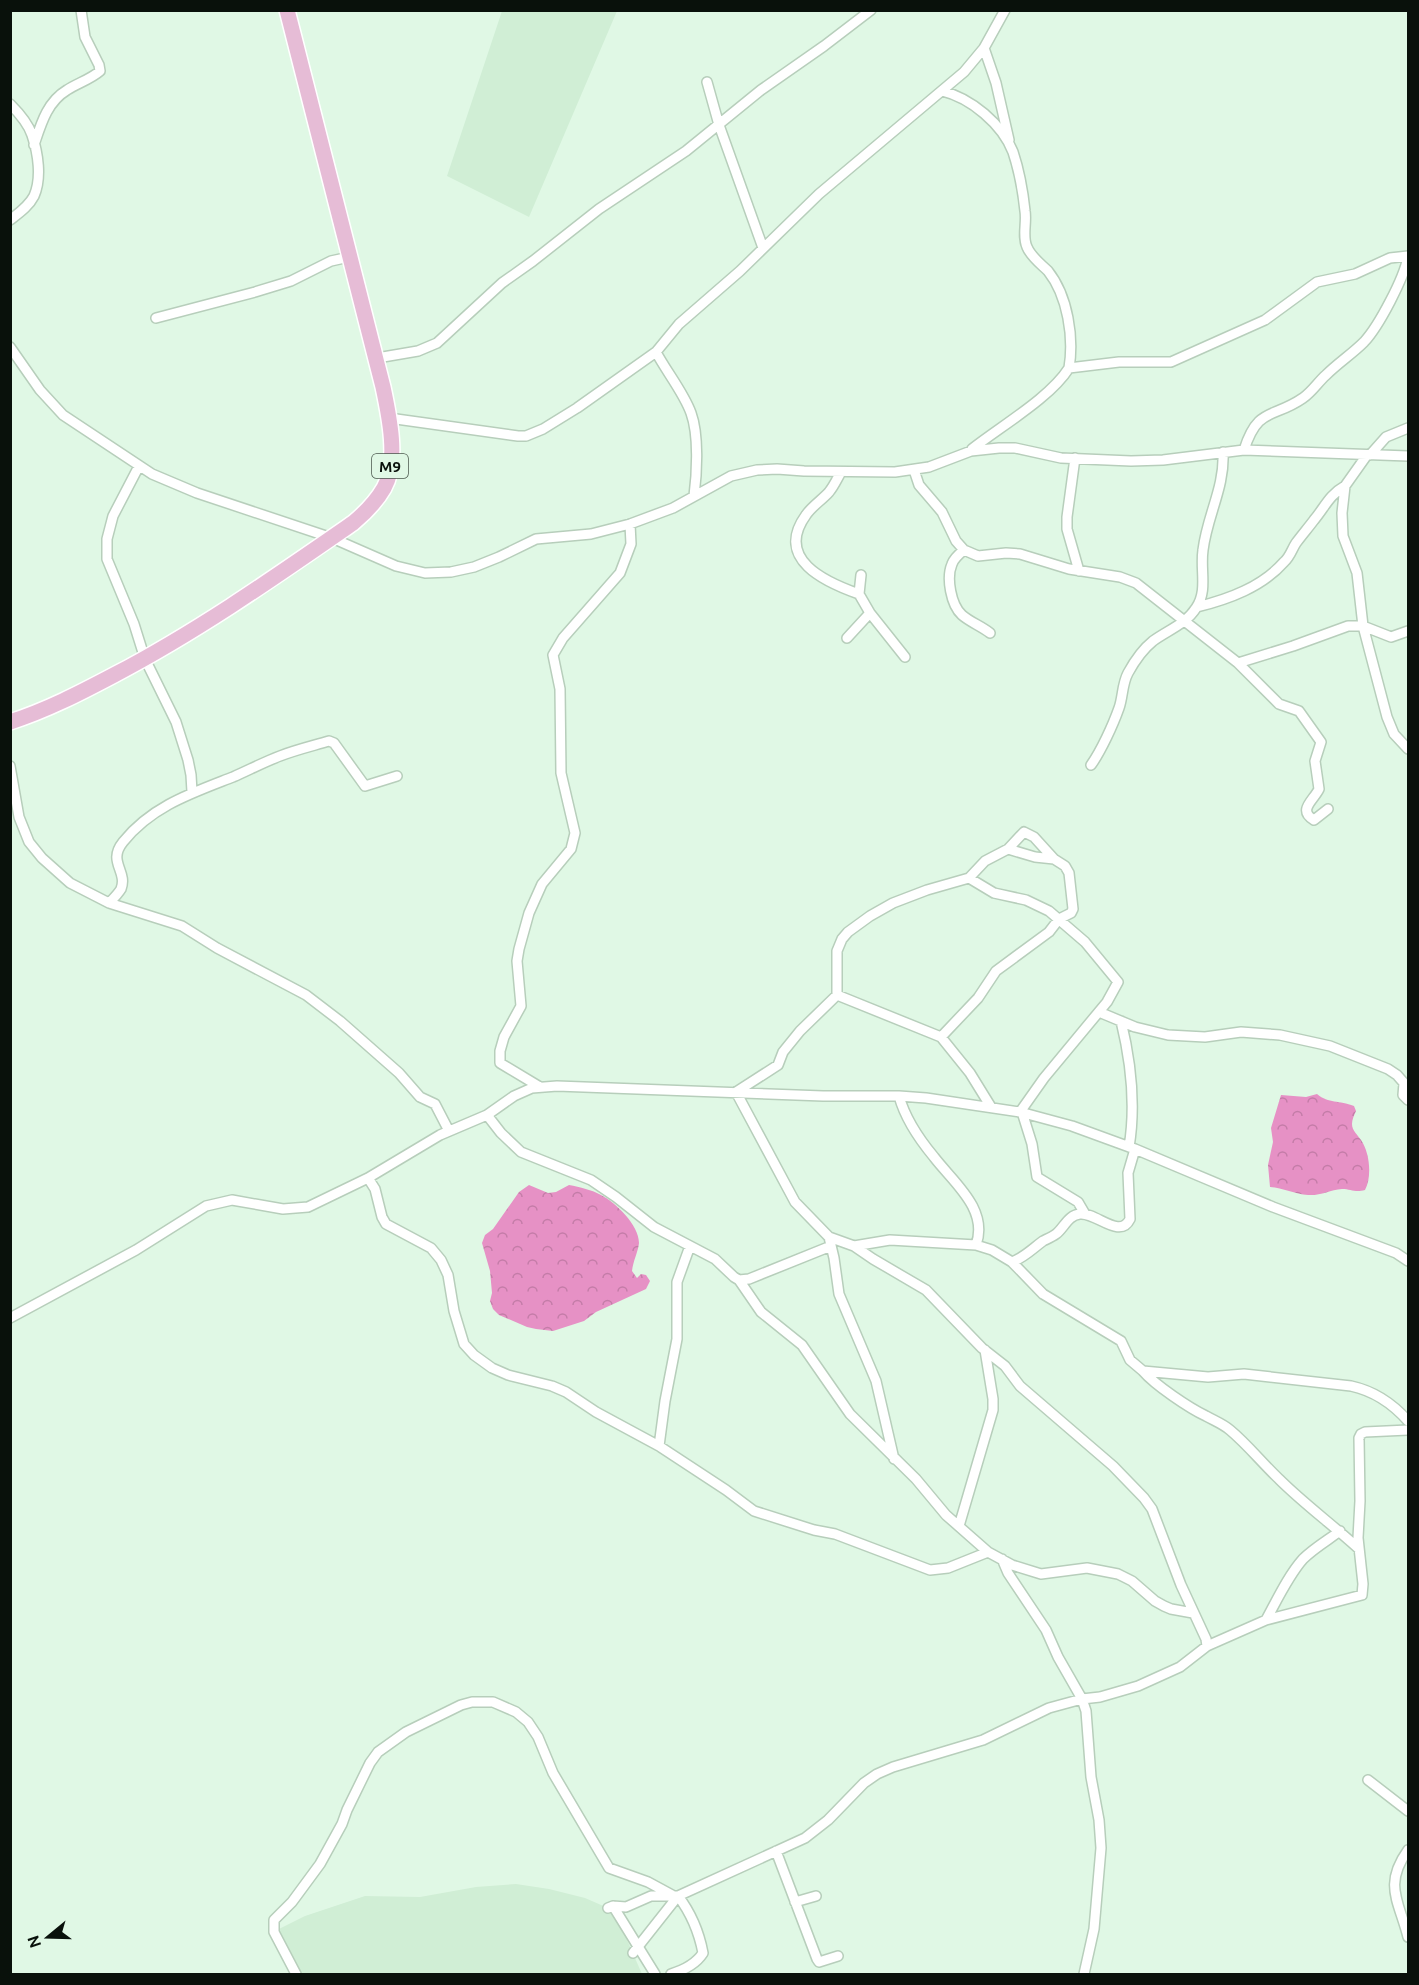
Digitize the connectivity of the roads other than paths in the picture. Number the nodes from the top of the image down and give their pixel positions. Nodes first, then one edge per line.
1 (81, 10) edge
2 (287, 10) edge
3 (871, 10) edge
4 (1005, 10) edge
5 (984, 48) junction
6 (707, 82) dead end
7 (942, 91) junction
8 (10, 104) edge
9 (719, 125) junction
10 (34, 145) junction
11 (1012, 151) junction
12 (10, 220) edge
13 (763, 248) junction
14 (1408, 256) edge
15 (350, 257) junction
16 (156, 318) dead end
17 (10, 347) edge
18 (656, 352) junction
19 (377, 358) junction
20 (1069, 368) junction
21 (389, 418) junction
22 (1408, 428) edge
23 (1244, 450) junction
24 (970, 451) junction
25 (1223, 453) junction
26 (1369, 455) junction
27 (1408, 456) edge
28 (1075, 458) junction
29 (139, 466) junction
30 (914, 470) junction
31 (841, 472) junction
32 (1345, 486) junction
33 (694, 496) junction
34 (630, 524) junction
35 (332, 538) junction
36 (964, 550) junction
37 (1079, 571) junction
38 (861, 574) dead end
39 (859, 594) junction
40 (1197, 607) junction
41 (870, 613) junction
42 (1186, 621) junction
43 (1363, 626) junction
44 (1408, 631) edge
45 (990, 633) dead end
46 (848, 638) dead end
47 (905, 657) dead end
48 (145, 659) junction
49 (1238, 663) junction
50 (10, 722) edge
51 (1408, 748) edge
52 (1091, 765) dead end
53 (10, 766) edge
54 (397, 776) dead end
55 (192, 792) junction
56 (1328, 809) dead end
57 (1008, 849) junction
58 (1054, 860) junction
59 (969, 878) junction
60 (109, 903) junction
61 (1059, 919) junction
62 (837, 995) junction
63 (1099, 1012) junction
64 (1121, 1021) junction
65 (941, 1037) junction
66 (540, 1087) junction
67 (735, 1092) junction
68 (899, 1096) junction
69 (1408, 1100) edge
70 (991, 1107) junction
71 (1021, 1112) junction
72 (487, 1115) junction
73 (449, 1131) junction
74 (1132, 1148) junction
75 (368, 1178) junction
76 (1085, 1214) junction
77 (830, 1242) junction
78 (976, 1245) junction
79 (690, 1246) junction
80 (854, 1246) junction
81 (1408, 1259) edge
82 (1012, 1262) junction
83 (740, 1280) junction
84 (10, 1318) edge
85 (985, 1350) junction
86 (1143, 1371) junction
87 (1408, 1421) edge
88 (1408, 1430) edge
89 (659, 1446) junction
90 (894, 1459) junction
91 (959, 1526) junction
92 (1340, 1531) junction
93 (1359, 1549) junction
94 (988, 1552) junction
95 (1002, 1559) junction
96 (1192, 1613) junction
97 (1266, 1620) junction
98 (1207, 1647) junction
99 (1083, 1699) junction
100 (1368, 1780) dead end
101 (1408, 1811) edge
102 (1408, 1850) edge
103 (776, 1851) junction
104 (675, 1896) junction
105 (816, 1896) dead end
106 (795, 1902) junction
107 (1408, 1937) edge
108 (635, 1949) junction
109 (838, 1956) dead end
110 (296, 1974) edge
111 (655, 1974) edge
112 (671, 1974) edge
113 (1084, 1974) edge

1 - 10 street
2 - 15 main road, M9
3 - 9 street
4 - 5 street
5 - 7 street
5 - 11 street
6 - 9 street
7 - 11 street
7 - 13 street
8 - 10 street
9 - 13 street
9 - 19 street
10 - 12 street
11 - 20 street
13 - 18 street
14 - 20 street
14 - 23 street
15 - 16 street
15 - 19 main road, M9
17 - 29 street
18 - 21 street
18 - 33 street
19 - 21 main road, M9
20 - 24 street
21 - 35 main road, M9
22 - 26 street
23 - 25 street
23 - 26 street
24 - 28 street
24 - 30 street
25 - 28 street
25 - 40 street
26 - 27 street
26 - 32 street
28 - 37 street
29 - 35 street
29 - 48 street
30 - 31 street
30 - 36 street
31 - 33 street
31 - 39 street
32 - 40 street
32 - 43 street
33 - 34 street
34 - 35 street
34 - 66 street
35 - 48 main road, M9
36 - 37 street
36 - 45 street
37 - 42 street
38 - 39 street
39 - 41 street
40 - 42 street
41 - 46 street
41 - 47 street
42 - 49 street
42 - 52 street
43 - 44 street
43 - 49 street
43 - 51 street
48 - 50 main road, M9
48 - 55 street
49 - 56 street
53 - 60 street
54 - 55 street
55 - 60 street
57 - 58 street
57 - 58 street
57 - 59 street
58 - 61 street
59 - 61 street
59 - 62 street
60 - 73 street
61 - 63 street
61 - 65 street
62 - 65 street
62 - 67 street
63 - 64 street
63 - 71 street
64 - 69 street
64 - 74 street
65 - 70 street
66 - 67 street
66 - 72 street
67 - 68 street
67 - 77 street
68 - 70 street
68 - 78 street
70 - 71 street
71 - 74 street
71 - 76 street
72 - 73 street
72 - 79 street
73 - 75 street
74 - 76 street
74 - 81 street
75 - 84 street
75 - 89 street
76 - 82 street
77 - 80 street
77 - 83 street
77 - 90 street
78 - 80 street
78 - 82 street
79 - 83 street
79 - 89 street
80 - 85 street
82 - 86 street
83 - 90 street
85 - 91 street
85 - 96 street
86 - 87 street
86 - 92 street
88 - 93 street
89 - 94 street
90 - 91 street
91 - 94 street
92 - 93 street
92 - 97 street
93 - 97 street
94 - 95 street
95 - 96 street
95 - 99 street
96 - 98 street
97 - 98 street
98 - 99 street
99 - 103 street
99 - 113 street
100 - 101 street
102 - 107 street
103 - 104 street
103 - 106 street
104 - 108 street
104 - 108 street
104 - 110 street
104 - 112 street
105 - 106 street
106 - 109 street
108 - 111 street

